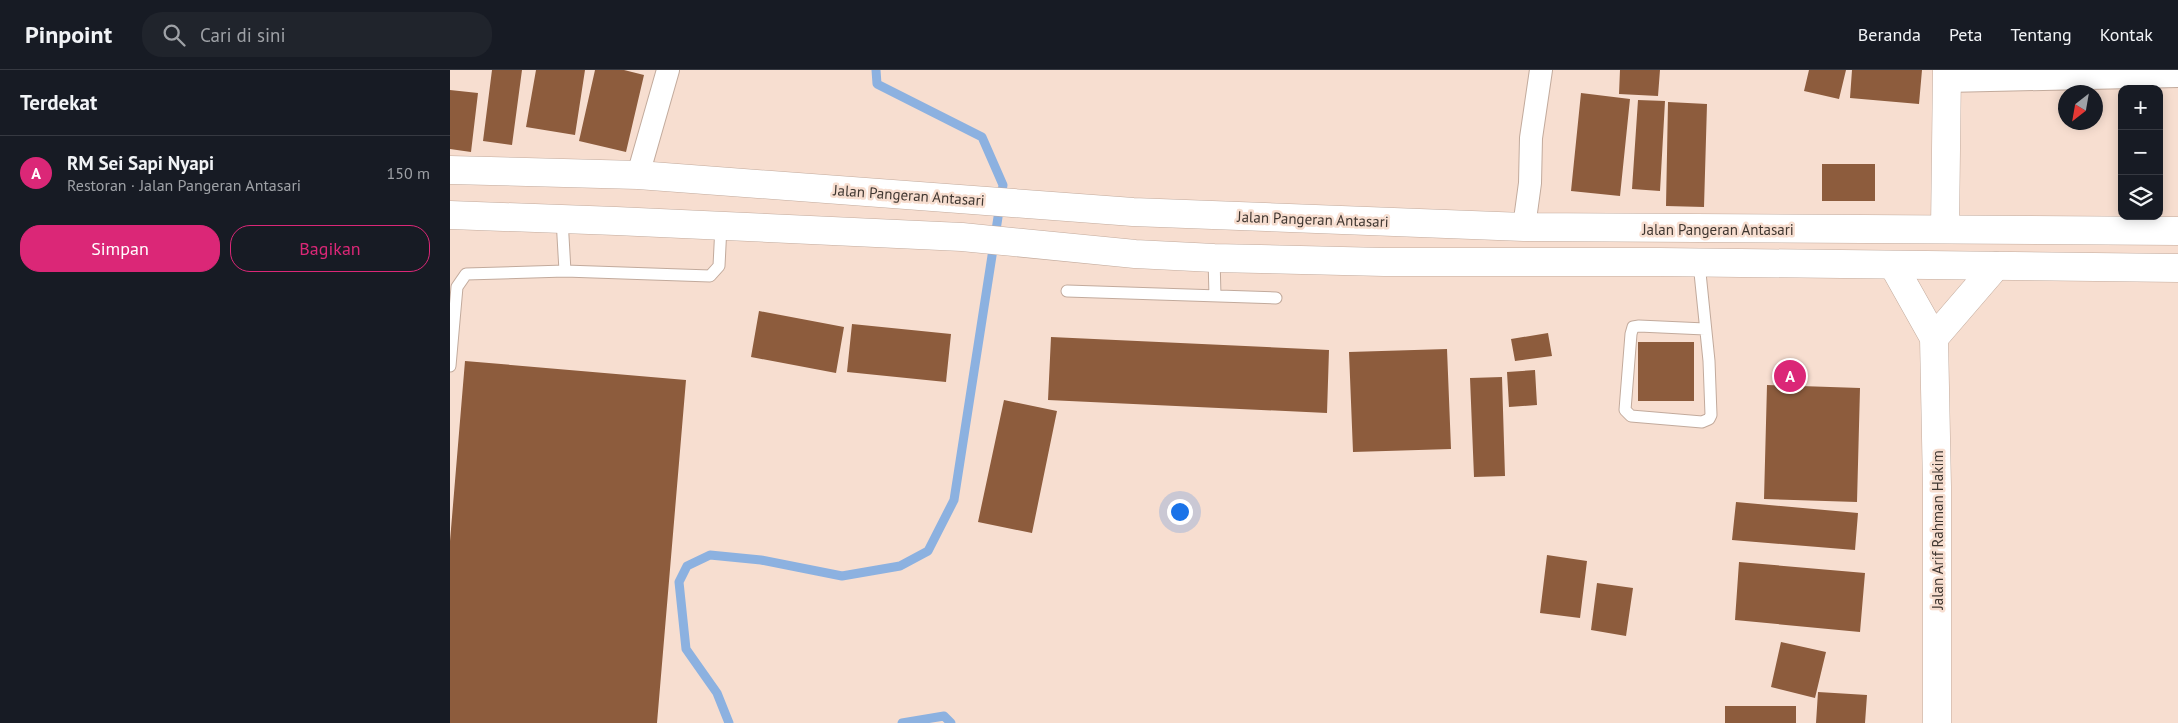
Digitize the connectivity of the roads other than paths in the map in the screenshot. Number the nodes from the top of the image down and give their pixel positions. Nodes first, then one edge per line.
1 (668, 70) edge
2 (1541, 70) edge
3 (1947, 76) edge
4 (2178, 76) edge
5 (450, 170) edge
6 (638, 174) junction
7 (1133, 212) junction
8 (450, 215) edge
9 (562, 219) junction
10 (721, 226) junction
11 (1524, 227) junction
12 (1945, 229) junction
13 (2178, 232) edge
14 (1135, 254) junction
15 (1214, 258) junction
16 (1699, 263) junction
17 (1893, 265) junction
18 (1996, 266) junction
19 (2178, 268) edge
20 (565, 271) junction
21 (1067, 291) dead end
22 (1215, 296) junction
23 (1276, 298) dead end
24 (1705, 329) junction
25 (1934, 338) junction
26 (450, 366) edge
27 (1937, 723) edge

1 - 6 street
2 - 11 street
3 - 4 street
3 - 12 main road
5 - 6 main road, Jalan Pangeran Antasari
6 - 7 main road, Jalan Pangeran Antasari
7 - 11 main road, Jalan Pangeran Antasari
7 - 14 main road
8 - 9 main road
9 - 10 main road
9 - 20 lane
10 - 14 main road
10 - 20 lane
11 - 12 main road, Jalan Pangeran Antasari
12 - 13 main road, Jalan Pangeran Antasari
14 - 15 main road
15 - 16 main road
15 - 22 lane
16 - 17 main road
16 - 24 lane
17 - 18 main road
17 - 25 main road, Jalan Arif Rahman Hakim
18 - 19 main road
18 - 25 main road
20 - 26 lane
21 - 22 lane
22 - 23 lane
24 - 24 lane
25 - 27 main road, Jalan Arif Rahman Hakim

